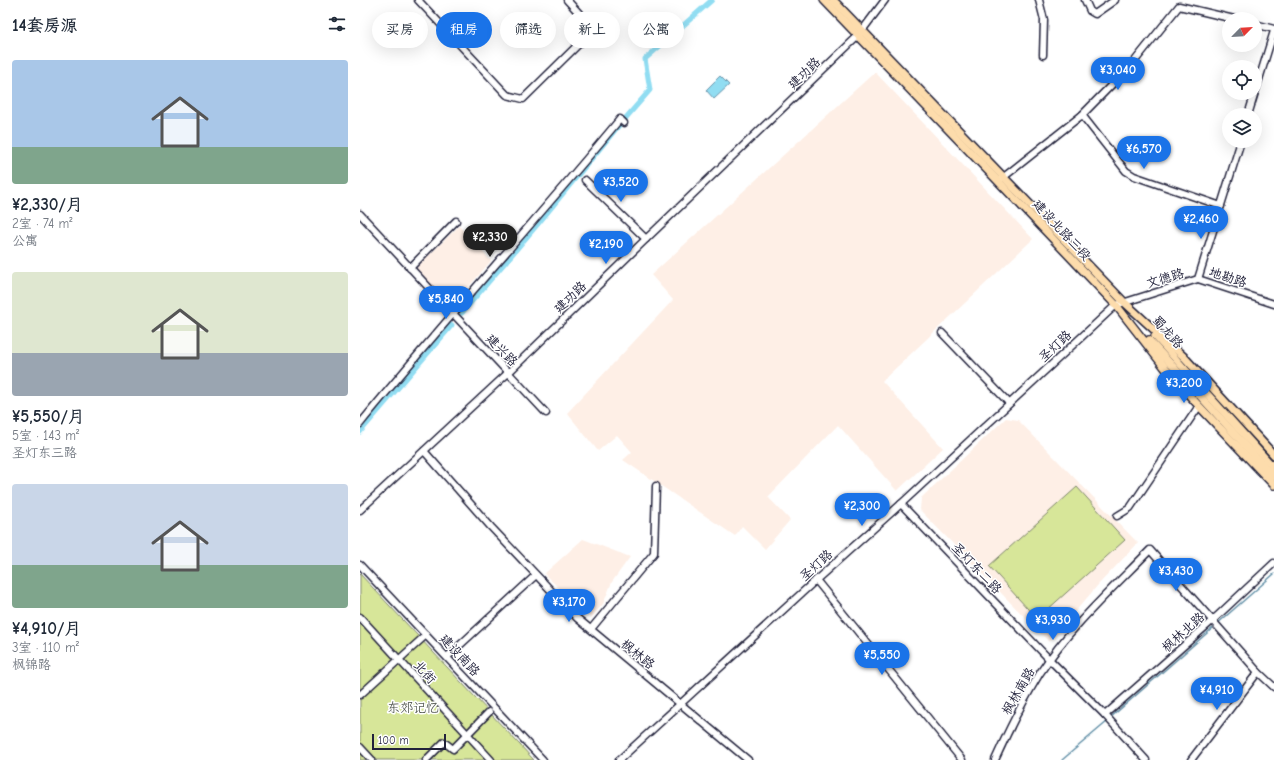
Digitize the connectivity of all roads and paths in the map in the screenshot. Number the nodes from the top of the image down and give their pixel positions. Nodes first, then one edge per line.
1 (418, 0) edge
2 (567, 0) edge
3 (824, 0) edge
4 (834, 0) edge
5 (885, 0) edge
6 (1039, 0) edge
7 (1085, 0) edge
8 (1115, 0) edge
9 (578, 12) edge
10 (1222, 16) edge
11 (1262, 26) edge
12 (1274, 30) edge
13 (860, 34) junction
14 (575, 48) edge
15 (1043, 55) dead end
16 (1250, 108) edge
17 (1082, 115) junction
18 (624, 123) dead end
19 (1238, 148) edge
20 (1001, 178) junction
21 (585, 180) dead end
22 (1220, 206) junction
23 (360, 214) edge
24 (456, 221) dead end
25 (646, 239) junction
26 (410, 268) junction
27 (1198, 279) junction
28 (1124, 302) junction
29 (1274, 304) edge
30 (1116, 305) junction
31 (452, 314) junction
32 (942, 333) dead end
33 (508, 373) junction
34 (1009, 404) junction
35 (1214, 405) junction
36 (1199, 406) junction
37 (546, 413) dead end
38 (360, 424) edge
39 (424, 451) junction
40 (1274, 455) edge
41 (1274, 468) edge
42 (1274, 477) edge
43 (1274, 485) edge
44 (656, 486) dead end
45 (901, 504) junction
46 (360, 510) edge
47 (1117, 516) dead end
48 (1274, 563) edge
49 (360, 565) edge
50 (536, 575) junction
51 (816, 580) junction
52 (360, 617) edge
53 (1214, 621) junction
54 (591, 629) junction
55 (426, 635) junction
56 (447, 657) junction
57 (399, 659) junction
58 (1050, 660) junction
59 (1258, 672) junction
60 (1274, 687) edge
61 (360, 695) edge
62 (682, 704) junction
63 (489, 712) dead end
64 (1105, 715) junction
65 (467, 734) junction
66 (360, 747) edge
67 (372, 760) edge
68 (426, 760) edge
69 (491, 760) edge
70 (543, 760) edge
71 (619, 760) edge
72 (748, 760) edge
73 (962, 760) edge
74 (995, 760) edge
75 (1146, 760) edge
76 (1191, 760) edge

1 - 14 street
2 - 9 street
3 - 13 main road, 建设北路三段
4 - 13 main road, 建设北路三段
5 - 13 street, 建功路
6 - 15 street
7 - 8 street
10 - 17 street
11 - 12 street
12 - 16 street
13 - 20 main road, 建设北路三段
13 - 25 street, 建功路
17 - 20 street
17 - 22 street
18 - 31 street
19 - 22 street, 文德路
20 - 28 main road, 建设北路三段
20 - 30 main road, 建设北路三段
21 - 25 street
22 - 27 street, 文德路
23 - 26 street, 建兴路
24 - 26 street
25 - 33 street, 建功路
26 - 31 street, 建兴路
27 - 28 street, 文德路
27 - 29 street, 地勘路
28 - 30 street, 文德路
28 - 35 main road, 蜀龙路
28 - 40 main road, 建设北路三段
30 - 34 street, 圣灯路
30 - 35 main road
30 - 36 main road, 建设北路三段
31 - 33 street, 建兴路
31 - 38 street
32 - 34 street
33 - 37 street, 建兴路
33 - 39 street, 建功路
34 - 45 street, 圣灯路
35 - 41 main road, 蜀龙路
35 - 42 main road, 蜀龙路
36 - 43 main road, 建设北路三段
36 - 47 street
39 - 46 street, 建功路
39 - 50 street, 枫林路
44 - 54 street
45 - 51 street, 圣灯路
45 - 58 street, 圣灯东二路
48 - 53 street, 枫林北路
49 - 55 street, 建设南路
50 - 54 street, 枫林路
50 - 56 street
51 - 62 street, 圣灯路
51 - 73 street
52 - 57 street, 北街
53 - 58 street, 枫林南路
53 - 59 street
53 - 64 street, 枫林北路
54 - 62 street, 枫林路
55 - 56 street, 建设南路
55 - 57 street
56 - 70 street, 建设南路
57 - 61 street
57 - 65 street, 北街
58 - 64 street, 圣灯东二路
58 - 74 street, 枫林南路
59 - 60 street
59 - 76 street
62 - 71 street, 圣灯路
62 - 72 street, 枫林路
63 - 65 street
64 - 75 street, 圣灯东二路
65 - 68 street
65 - 69 street, 北街
66 - 67 street

